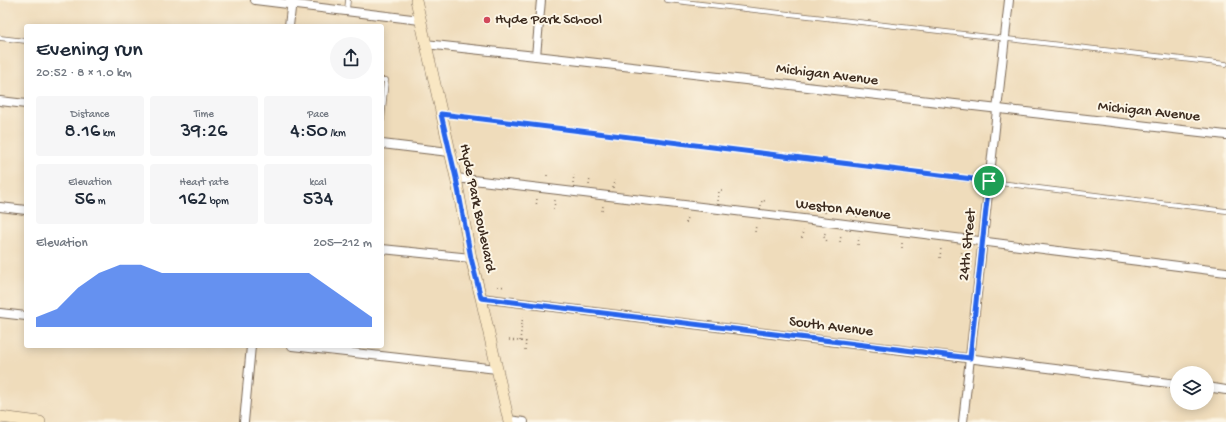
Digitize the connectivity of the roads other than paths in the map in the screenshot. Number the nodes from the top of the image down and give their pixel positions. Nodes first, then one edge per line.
1 (256, 0) edge
2 (348, 0) edge
3 (416, 0) edge
4 (541, 0) edge
5 (667, 0) edge
6 (1009, 0) edge
7 (292, 2) edge
8 (347, 10) junction
9 (420, 20) junction
10 (289, 24) edge
11 (0, 38) edge
12 (1005, 38) junction
13 (24, 41) edge
14 (425, 44) junction
15 (536, 56) junction
16 (1226, 64) edge
17 (384, 80) edge
18 (384, 100) edge
19 (0, 101) edge
20 (24, 104) edge
21 (997, 109) junction
22 (441, 114) junction
23 (1226, 135) edge
24 (384, 144) edge
25 (449, 152) junction
26 (456, 178) junction
27 (989, 181) junction
28 (0, 207) edge
29 (24, 210) edge
30 (1226, 211) edge
31 (982, 241) junction
32 (384, 249) edge
33 (471, 258) junction
34 (1226, 272) edge
35 (481, 298) junction
36 (0, 313) edge
37 (24, 316) edge
38 (251, 348) edge
39 (310, 348) edge
40 (970, 358) junction
41 (497, 369) junction
42 (1170, 383) edge
43 (1214, 388) edge
44 (1226, 390) edge
45 (0, 417) edge
46 (509, 421) edge
47 (40, 422) edge
48 (244, 422) edge
49 (524, 422) edge
50 (963, 422) edge

1 - 7 street
2 - 8 lane
3 - 9 main road, Hyde Park Boulevard
4 - 15 street
5 - 12 lane
6 - 12 street, 24th Street
7 - 8 street
7 - 10 street
8 - 9 street
9 - 14 main road, Hyde Park Boulevard
11 - 13 lane
12 - 16 lane
12 - 21 street, 24th Street
14 - 15 street, Michigan Avenue
14 - 22 main road, Hyde Park Boulevard
15 - 21 street, Michigan Avenue
17 - 18 lane
19 - 20 street
21 - 23 street, Michigan Avenue
21 - 27 street, 24th Street
22 - 25 main road, Hyde Park Boulevard
22 - 27 lane
24 - 25 street
25 - 26 main road, Hyde Park Boulevard
26 - 31 street, Weston Avenue
26 - 33 main road, Hyde Park Boulevard
27 - 30 lane
27 - 31 street, 24th Street
28 - 29 street
31 - 34 street, Weston Avenue
31 - 40 street, 24th Street
32 - 33 street
33 - 35 main road, Hyde Park Boulevard
35 - 40 street, South Avenue
35 - 41 main road, Hyde Park Boulevard
36 - 37 street
38 - 48 street
39 - 41 street
40 - 42 street, South Avenue
40 - 50 street, 24th Street
41 - 46 main road, Hyde Park Boulevard
43 - 44 street
45 - 47 main road
46 - 49 street

